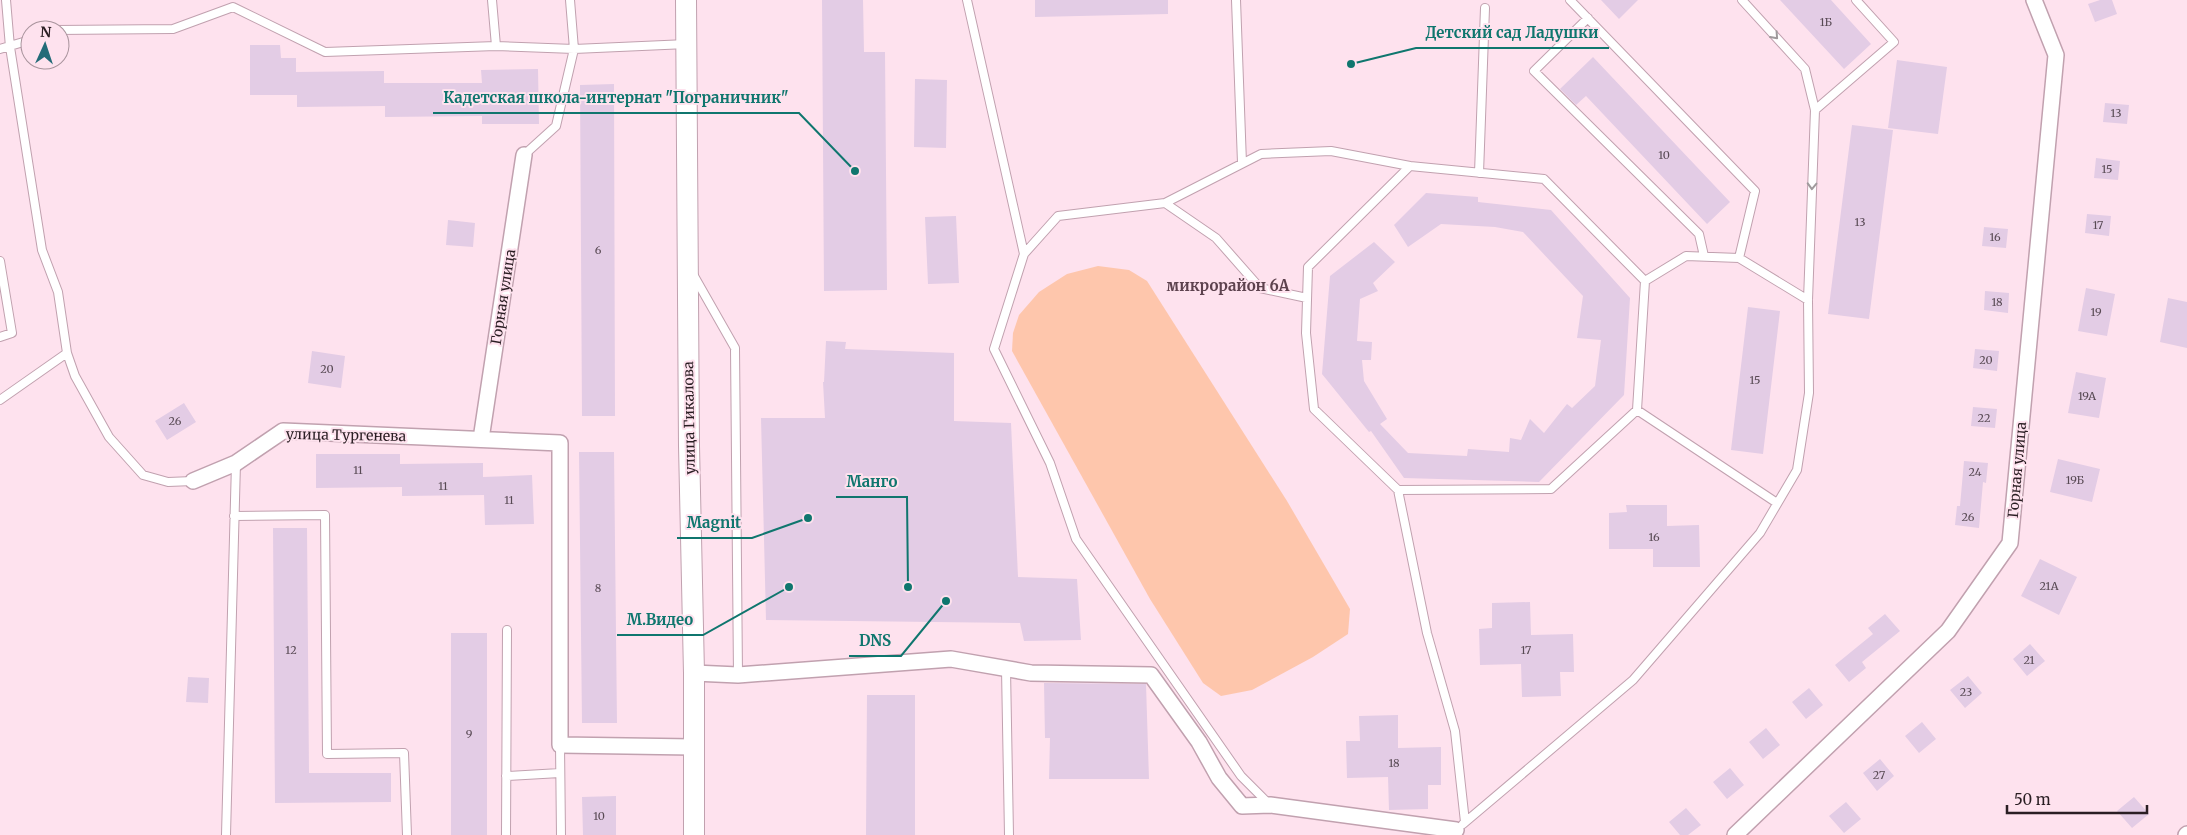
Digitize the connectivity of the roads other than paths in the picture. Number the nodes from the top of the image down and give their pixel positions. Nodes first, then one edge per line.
1 (6, 0) edge
2 (492, 0) edge
3 (570, 0) edge
4 (686, 0) edge
5 (967, 0) edge
6 (1236, 0) edge
7 (1570, 0) edge
8 (1742, 0) edge
9 (1856, 0) edge
10 (2034, 0) edge
11 (1485, 8) dead end
12 (1588, 18) junction
13 (70, 30) edge
14 (20, 44) edge
15 (687, 44) junction
16 (496, 46) junction
17 (10, 48) junction
18 (0, 49) edge
19 (574, 49) junction
20 (1815, 110) junction
21 (524, 155) joint
22 (1242, 163) junction
23 (1410, 166) junction
24 (1479, 173) junction
25 (1165, 203) junction
26 (1024, 254) junction
27 (1704, 256) junction
28 (1739, 258) junction
29 (0, 261) edge
30 (688, 265) junction
31 (1645, 281) junction
32 (1307, 298) junction
33 (1808, 300) junction
34 (0, 337) edge
35 (67, 353) junction
36 (0, 400) edge
37 (1637, 410) junction
38 (481, 439) junction
39 (236, 463) junction
40 (193, 481) joint
41 (1398, 490) junction
42 (1777, 503) junction
43 (234, 516) junction
44 (507, 630) dead end
45 (1006, 669) junction
46 (694, 673) junction
47 (738, 675) junction
48 (560, 745) junction
49 (693, 747) junction
50 (560, 774) junction
51 (506, 776) junction
52 (1270, 805) junction
53 (1457, 829) edge
54 (226, 835) edge
55 (406, 835) edge
56 (506, 835) edge
57 (561, 835) edge
58 (694, 835) edge
59 (1009, 835) edge
60 (1735, 835) edge

1 - 17 lane
2 - 16 lane
3 - 19 lane
4 - 15 main road, улица Гикалова
5 - 26 lane
6 - 22 lane
7 - 12 lane
8 -> 20 lane
9 - 20 lane
10 - 60 street, Горная улица
11 - 24 lane
12 - 27 lane
12 - 28 lane
13 - 16 lane
14 - 17 lane
15 - 19 lane
15 - 30 main road, улица Гикалова
16 - 19 lane
17 - 18 lane
17 - 35 lane
19 - 21 lane
20 -> 33 lane
21 - 38 street, Горная улица
22 - 23 lane
22 - 25 lane
23 - 24 lane
23 - 32 lane
24 - 31 lane
25 - 26 lane
25 - 32 lane
26 - 52 lane
27 - 28 lane
27 - 31 lane
28 - 33 lane
29 - 34 lane
30 - 46 main road, улица Гикалова
30 - 47 lane
31 - 37 lane
32 - 41 lane
33 - 42 lane
35 - 36 lane
35 - 40 lane
37 - 41 lane
37 - 42 lane
38 - 39 street, улица Тургенева
38 - 48 street, улица Тургенева
39 - 40 street, улица Тургенева
39 - 43 lane
41 - 53 lane
42 - 53 lane
43 - 54 lane
43 - 55 lane
44 - 51 lane
45 - 47 street
45 - 52 street
45 - 59 lane
46 - 47 street
46 - 49 main road, улица Гикалова
48 - 49 street
48 - 50 lane
49 - 58 main road, улица Гикалова
50 - 51 lane
50 - 57 lane
51 - 56 lane
52 - 53 street

